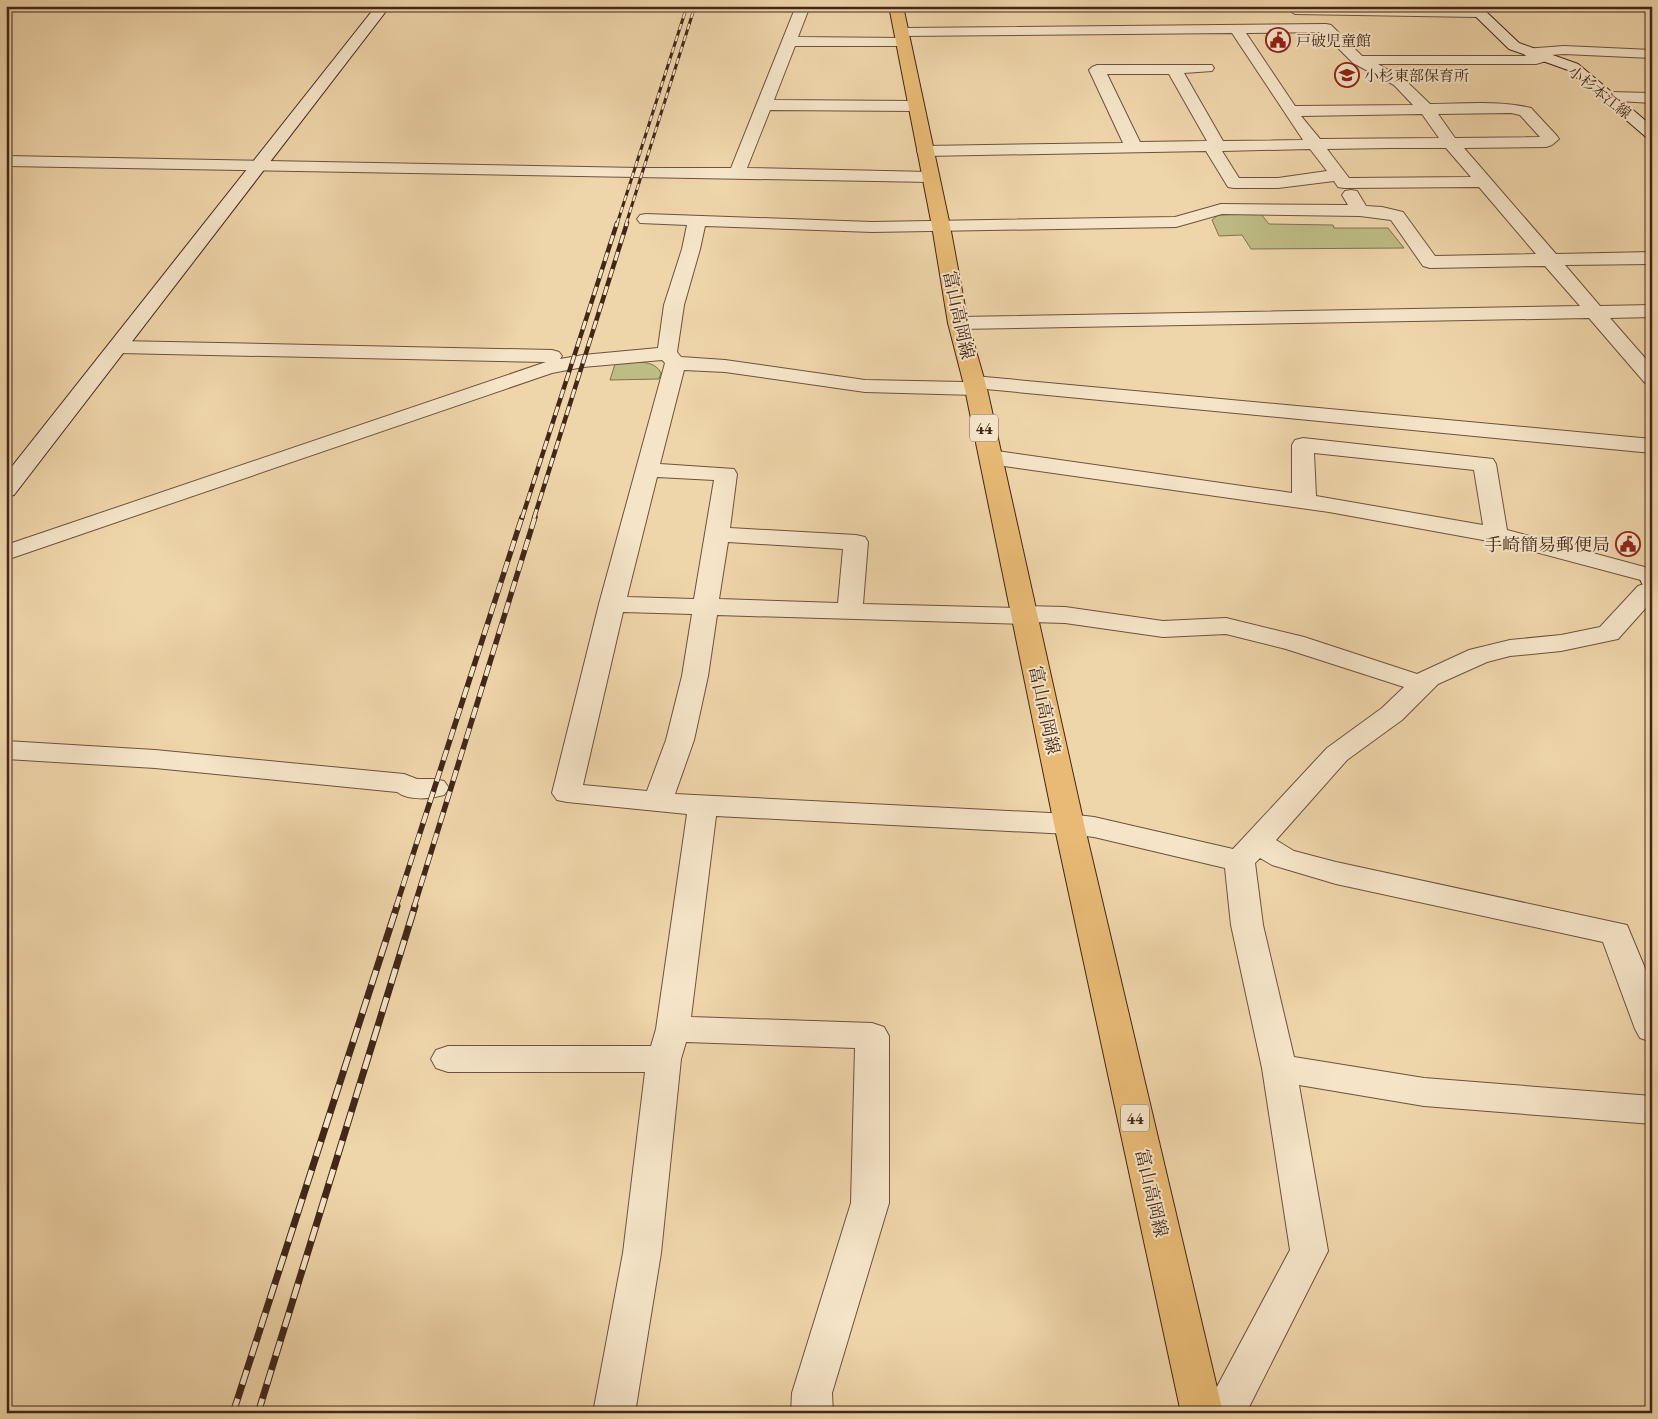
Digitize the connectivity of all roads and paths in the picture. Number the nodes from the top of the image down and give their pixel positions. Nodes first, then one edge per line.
1 (382, 6) edge
2 (803, 6) edge
3 (896, 6) edge
4 (1475, 10) edge
5 (1282, 11) dead end
6 (1266, 12) dead end
7 (1032, 14) dead end
8 (1271, 28) junction
9 (1236, 29) junction
10 (1039, 30) junction
11 (902, 37) junction
12 (790, 41) junction
13 (1529, 52) junction
14 (1652, 54) edge
15 (1545, 57) junction
16 (1358, 60) junction
17 (1207, 68) dead end
18 (1174, 69) junction
19 (1078, 70) dead end
20 (1096, 70) junction
21 (1608, 96) junction
22 (1652, 98) edge
23 (764, 105) junction
24 (915, 106) junction
25 (1426, 109) junction
26 (1290, 111) junction
27 (1652, 134) edge
28 (1450, 142) junction
29 (1314, 145) junction
30 (1215, 146) junction
31 (1134, 148) junction
32 (925, 151) junction
33 (6, 161) edge
34 (260, 165) junction
35 (737, 173) junction
36 (930, 177) junction
37 (1341, 179) junction
38 (1486, 182) junction
39 (1360, 211) junction
40 (646, 218) dead end
41 (697, 220) junction
42 (941, 226) junction
43 (1652, 258) edge
44 (1550, 260) junction
45 (1652, 311) edge
46 (1596, 312) junction
47 (958, 324) junction
48 (119, 347) junction
49 (552, 356) dead end
50 (671, 363) junction
51 (1652, 379) edge
52 (975, 385) junction
53 (1652, 446) edge
54 (990, 457) junction
55 (646, 470) junction
56 (6, 490) edge
57 (1304, 502) junction
58 (717, 534) junction
59 (1496, 535) junction
60 (6, 553) edge
61 (1651, 584) edge
62 (612, 604) junction
63 (706, 607) junction
64 (850, 611) junction
65 (1024, 615) junction
66 (1422, 684) junction
67 (6, 750) edge
68 (434, 788) dead end
69 (657, 802) junction
70 (703, 806) junction
71 (1069, 824) junction
72 (1249, 852) junction
73 (1652, 1028) edge
74 (668, 1044) junction
75 (448, 1059) dead end
76 (1278, 1068) junction
77 (1652, 1110) edge
78 (614, 1413) edge
79 (812, 1413) edge
80 (1202, 1413) edge
81 (1224, 1413) edge

1 - 34 street
2 - 12 street
3 - 11 main road, 富山高岡線 / 44
4 - 5 street
4 - 13 street, 小杉本江線
6 - 8 street
7 - 10 street
8 - 9 street
8 - 16 street
9 - 10 street
9 - 26 street
10 - 11 street
11 - 12 street
11 - 24 main road, 富山高岡線 / 44
12 - 23 street
13 - 14 street
13 - 15 street, 小杉本江線
15 - 16 street
15 - 21 street, 小杉本江線
16 - 25 street
17 - 18 street
18 - 20 street
18 - 30 street
19 - 20 street
20 - 31 street
21 - 22 street
21 - 27 street, 小杉本江線
23 - 24 street
23 - 35 street
24 - 32 main road, 富山高岡線 / 44
25 - 26 street
25 - 28 street
25 - 28 street
26 - 29 street
28 - 29 street
28 - 38 street
29 - 30 street
29 - 37 street
30 - 31 street
30 - 37 street
31 - 32 street
32 - 36 main road, 富山高岡線 / 44
33 - 34 street
34 - 35 street
34 - 48 street
35 - 36 street
36 - 42 main road, 富山高岡線 / 44
37 - 38 street
37 - 39 street
38 - 44 street
39 - 42 street
39 - 44 street
40 - 41 street
41 - 42 street
41 - 50 street
42 - 47 main road, 富山高岡線 / 44
43 - 44 street
44 - 46 street
45 - 46 street
46 - 47 street
46 - 51 street
47 - 52 main road, 富山高岡線 / 44
48 - 49 street
48 - 56 street
50 - 52 street
50 - 55 street
50 - 60 street
52 - 53 street
52 - 54 main road, 富山高岡線 / 44
54 - 57 street
54 - 65 main road, 富山高岡線 / 44
55 - 58 street
55 - 62 street
57 - 59 street
57 - 59 street
58 - 63 street
58 - 64 street
59 - 61 street
61 - 66 street
62 - 63 street
62 - 69 street
63 - 64 street
63 - 69 street
64 - 65 street
65 - 66 street
65 - 71 main road, 富山高岡線 / 44
66 - 72 street
67 - 68 street
69 - 70 street
70 - 71 street
70 - 74 street
71 - 72 street
71 - 80 main road, 富山高岡線 / 44
72 - 73 street
72 - 76 street
74 - 75 street
74 - 78 street
74 - 79 street
76 - 77 street
76 - 81 street

